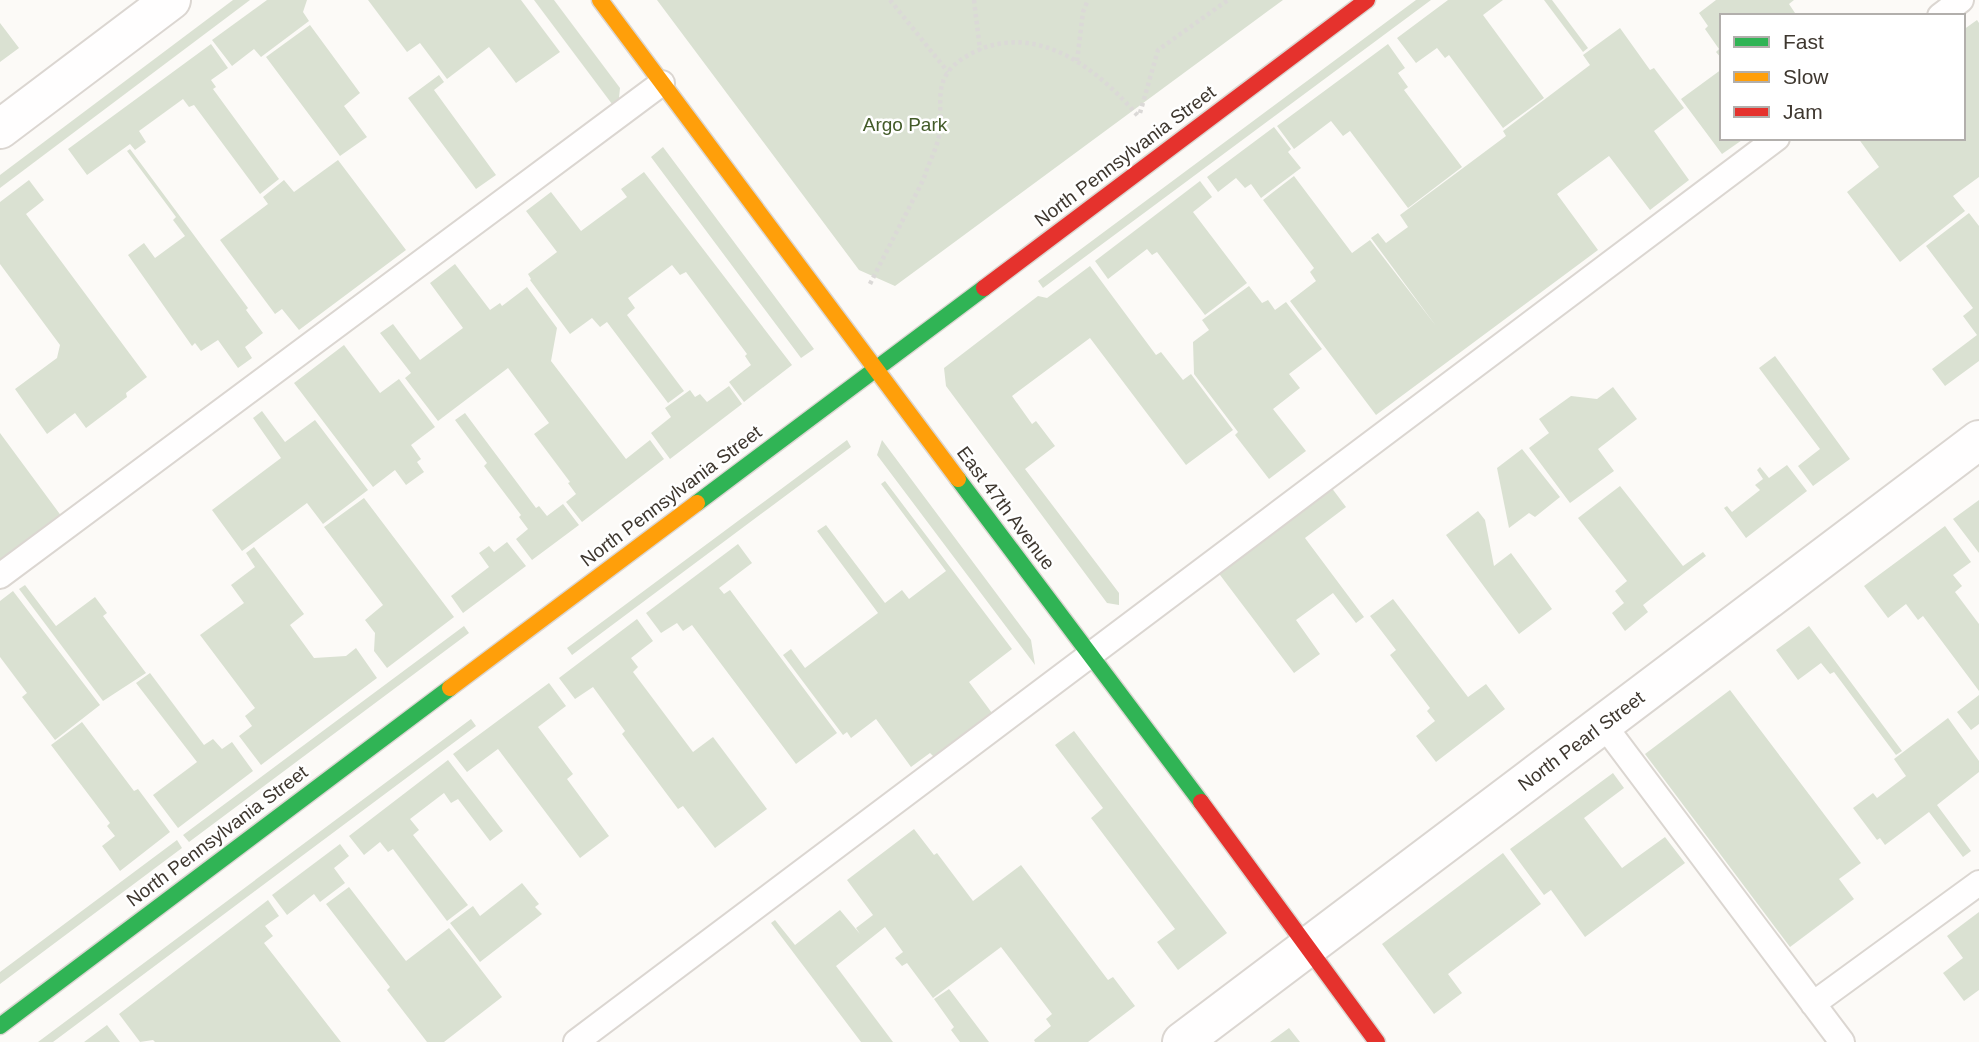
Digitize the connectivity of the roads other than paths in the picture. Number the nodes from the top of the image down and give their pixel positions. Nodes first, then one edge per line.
1 (171, 0) edge
2 (600, 0) edge
3 (1367, 0) edge
4 (1961, 0) edge
5 (1943, 14) edge
6 (662, 83) junction
7 (0, 128) edge
8 (1774, 140) edge
9 (876, 368) junction
10 (1979, 440) edge
11 (0, 576) edge
12 (1090, 655) junction
13 (1603, 724) junction
14 (1979, 883) edge
15 (1308, 947) junction
16 (1813, 1004) junction
17 (0, 1026) edge
18 (576, 1042) edge
19 (1182, 1042) edge
20 (1377, 1042) edge
21 (1842, 1042) edge

1 - 7 street
2 - 6 street, East 47th Avenue
3 - 9 street, North Pennsylvania Street
4 - 5 lane
6 - 9 street, East 47th Avenue
6 - 11 lane
8 - 12 lane
9 - 12 street, East 47th Avenue
9 - 17 street, North Pennsylvania Street
10 - 13 street, North Pearl Street
12 - 15 street, East 47th Avenue
12 - 18 lane
13 - 15 street, North Pearl Street
13 - 16 lane
14 - 16 lane
15 - 19 street, North Pearl Street
15 - 20 street, East 47th Avenue
16 - 21 lane

